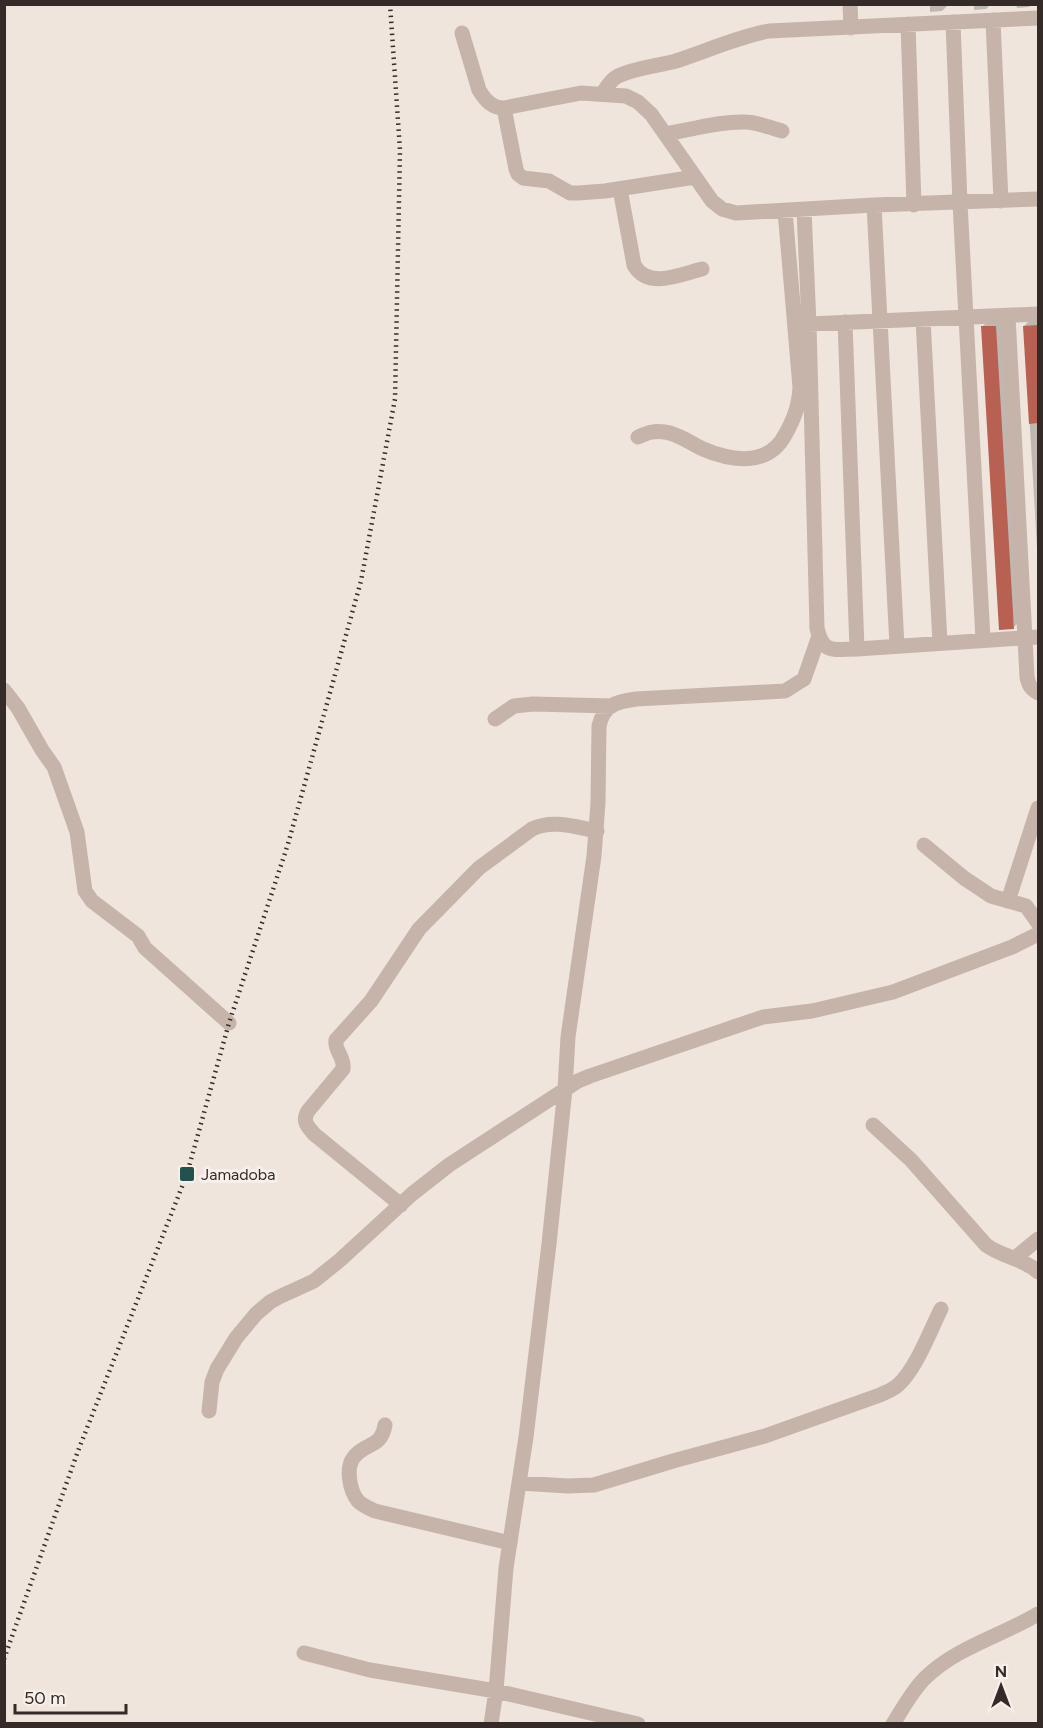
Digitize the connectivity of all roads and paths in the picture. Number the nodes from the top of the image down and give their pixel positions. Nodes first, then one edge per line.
1 (850, 4) edge
2 (1038, 18) edge
3 (993, 20) junction
4 (953, 22) junction
5 (908, 24) junction
6 (851, 28) junction
7 (462, 33) dead end
8 (603, 93) junction
9 (504, 108) junction
10 (782, 131) dead end
11 (665, 134) junction
12 (695, 177) junction
13 (620, 189) junction
14 (1038, 199) edge
15 (1001, 201) junction
16 (960, 203) junction
17 (874, 205) junction
18 (914, 205) junction
19 (804, 210) junction
20 (785, 211) junction
21 (702, 269) dead end
22 (1038, 314) edge
23 (1008, 316) junction
24 (966, 317) junction
25 (923, 319) junction
26 (881, 321) junction
27 (845, 322) junction
28 (809, 324) junction
29 (638, 437) dead end
30 (819, 636) junction
31 (1032, 638) edge
32 (983, 640) junction
33 (940, 643) junction
34 (897, 646) junction
35 (857, 649) junction
36 (4, 690) edge
37 (1038, 693) edge
38 (612, 706) junction
39 (495, 719) dead end
40 (1038, 808) edge
41 (597, 831) junction
42 (924, 845) dead end
43 (1008, 901) junction
44 (1038, 923) edge
45 (1038, 934) edge
46 (229, 1023) dead end
47 (565, 1089) junction
48 (873, 1125) dead end
49 (401, 1205) junction
50 (1038, 1239) edge
51 (1015, 1258) junction
52 (1038, 1272) edge
53 (941, 1309) dead end
54 (209, 1411) dead end
55 (384, 1425) dead end
56 (519, 1483) junction
57 (510, 1543) junction
58 (1038, 1614) edge
59 (304, 1653) dead end
60 (496, 1691) junction
61 (491, 1724) edge
62 (638, 1724) edge
63 (893, 1724) edge

1 - 6 street
2 - 3 street
3 - 4 street
3 - 15 street
4 - 5 street
4 - 16 street
5 - 6 street
5 - 18 street
6 - 8 street
7 - 9 street
8 - 9 street
8 - 11 street
9 - 13 street
10 - 11 street
11 - 12 street
12 - 13 street
12 - 20 street
13 - 21 street
14 - 15 street
15 - 16 street
16 - 18 street
16 - 24 street
17 - 18 street
17 - 19 street
17 - 26 street
19 - 20 street
19 - 28 street
20 - 29 street
22 - 23 street
23 - 24 street
23 - 31 street
24 - 25 street
24 - 32 street
25 - 26 street
25 - 33 street
26 - 27 street
26 - 34 street
27 - 28 street
27 - 35 street
28 - 30 street
30 - 35 street
30 - 38 street
31 - 32 street
31 - 37 street
32 - 33 street
33 - 34 street
34 - 35 street
36 - 46 street
38 - 39 street
38 - 41 street
40 - 43 street
41 - 47 street
41 - 49 street
42 - 43 street
43 - 44 street
45 - 47 street
47 - 49 street
47 - 56 street
48 - 51 street
49 - 54 street
50 - 51 street
51 - 52 street
53 - 56 street
55 - 57 street
56 - 57 street
57 - 60 street
58 - 63 street
59 - 60 street
60 - 61 street
60 - 62 street

